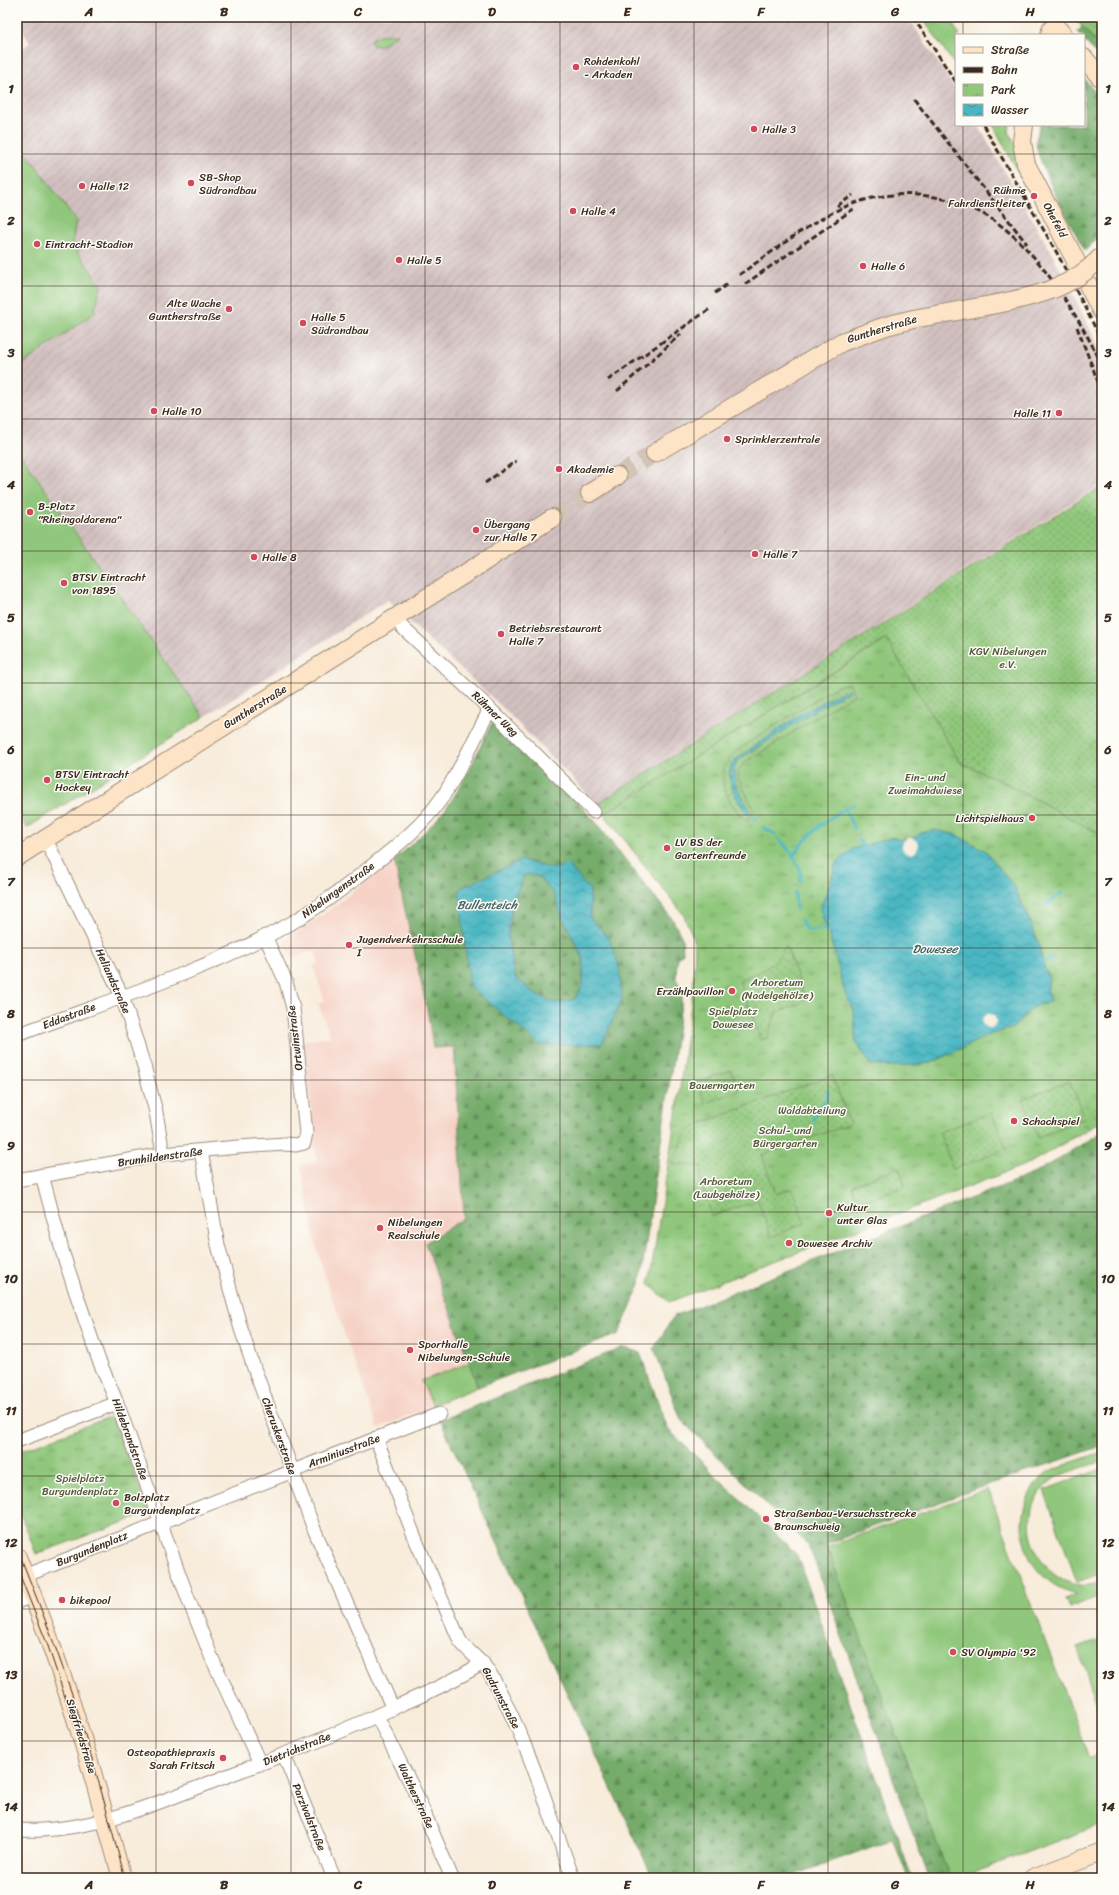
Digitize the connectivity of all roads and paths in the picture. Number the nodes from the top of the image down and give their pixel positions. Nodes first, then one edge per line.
1 (1085, 59) edge
2 (1102, 79) edge
3 (1024, 126) edge
4 (1102, 256) edge
5 (1102, 312) edge
6 (655, 453) tunnel mouth
7 (617, 476) tunnel mouth
8 (590, 493) tunnel mouth
9 (552, 518) tunnel mouth
10 (395, 619) junction
11 (488, 706) junction
12 (594, 812) dead end
13 (46, 840) junction
14 (17, 857) edge
15 (266, 936) junction
16 (122, 996) junction
17 (17, 1035) edge
18 (304, 1143) joint
19 (201, 1151) junction
20 (163, 1154) junction
21 (42, 1175) junction
22 (17, 1180) edge
23 (117, 1402) junction
24 (439, 1414) dead end
25 (376, 1438) junction
26 (17, 1441) edge
27 (292, 1471) junction
28 (160, 1522) junction
29 (17, 1557) edge
30 (24, 1576) junction
31 (24, 1599) edge
32 (483, 1663) junction
33 (393, 1709) junction
34 (377, 1716) junction
35 (284, 1755) junction
36 (260, 1764) junction
37 (106, 1820) junction
38 (17, 1830) edge
39 (1102, 1852) edge
40 (122, 1878) edge
41 (334, 1878) edge
42 (452, 1878) edge
43 (573, 1878) edge
44 (1033, 1878) edge

1 - 2 street
3 - 5 street, Ohefeld
4 - 6 street, Guntherstraße, bridge
7 - 8 street
9 - 10 street, Guntherstraße
10 - 11 street, Rühmer Weg
10 - 13 street, Guntherstraße
11 - 12 street, Rühmer Weg
11 - 15 street, Nibelungenstraße
13 - 14 street, Guntherstraße
13 - 16 street, Heliandstraße
15 - 16 street, Nibelungenstraße
15 - 18 street, Ortwinstraße
16 - 17 street, Eddastraße
16 - 20 street, Heliandstraße
18 - 19 street, Brunhildenstraße
19 - 20 street, Brunhildenstraße
19 - 27 street, Cheruskerstraße
20 - 21 street, Brunhildenstraße
21 - 22 street, Brunhildenstraße
21 - 23 street, Hildebrandstraße
23 - 26 street
23 - 28 street, Hildebrandstraße
24 - 25 street, Arminiusstraße
25 - 27 street, Arminiusstraße
25 - 32 street, Gudrunstraße
27 - 28 street, Arminiusstraße
27 - 33 street, Cheruskerstraße
28 - 30 street, Burgundenplatz
28 - 36 street, Hildebrandstraße
29 - 30 street, Siegfriedstraße
30 - 31 street, Siegfriedstraße
31 - 37 street, Siegfriedstraße
32 - 33 street, Dietrichstraße
32 - 43 street, Gudrunstraße
33 - 34 street, Dietrichstraße
34 - 35 street, Dietrichstraße
34 - 42 street, Waltherstraße
35 - 36 street, Dietrichstraße
35 - 41 street, Parzivalstraße
36 - 37 street, Dietrichstraße
37 - 38 street, Dietrichstraße
37 - 40 street, Siegfriedstraße
39 - 44 street

